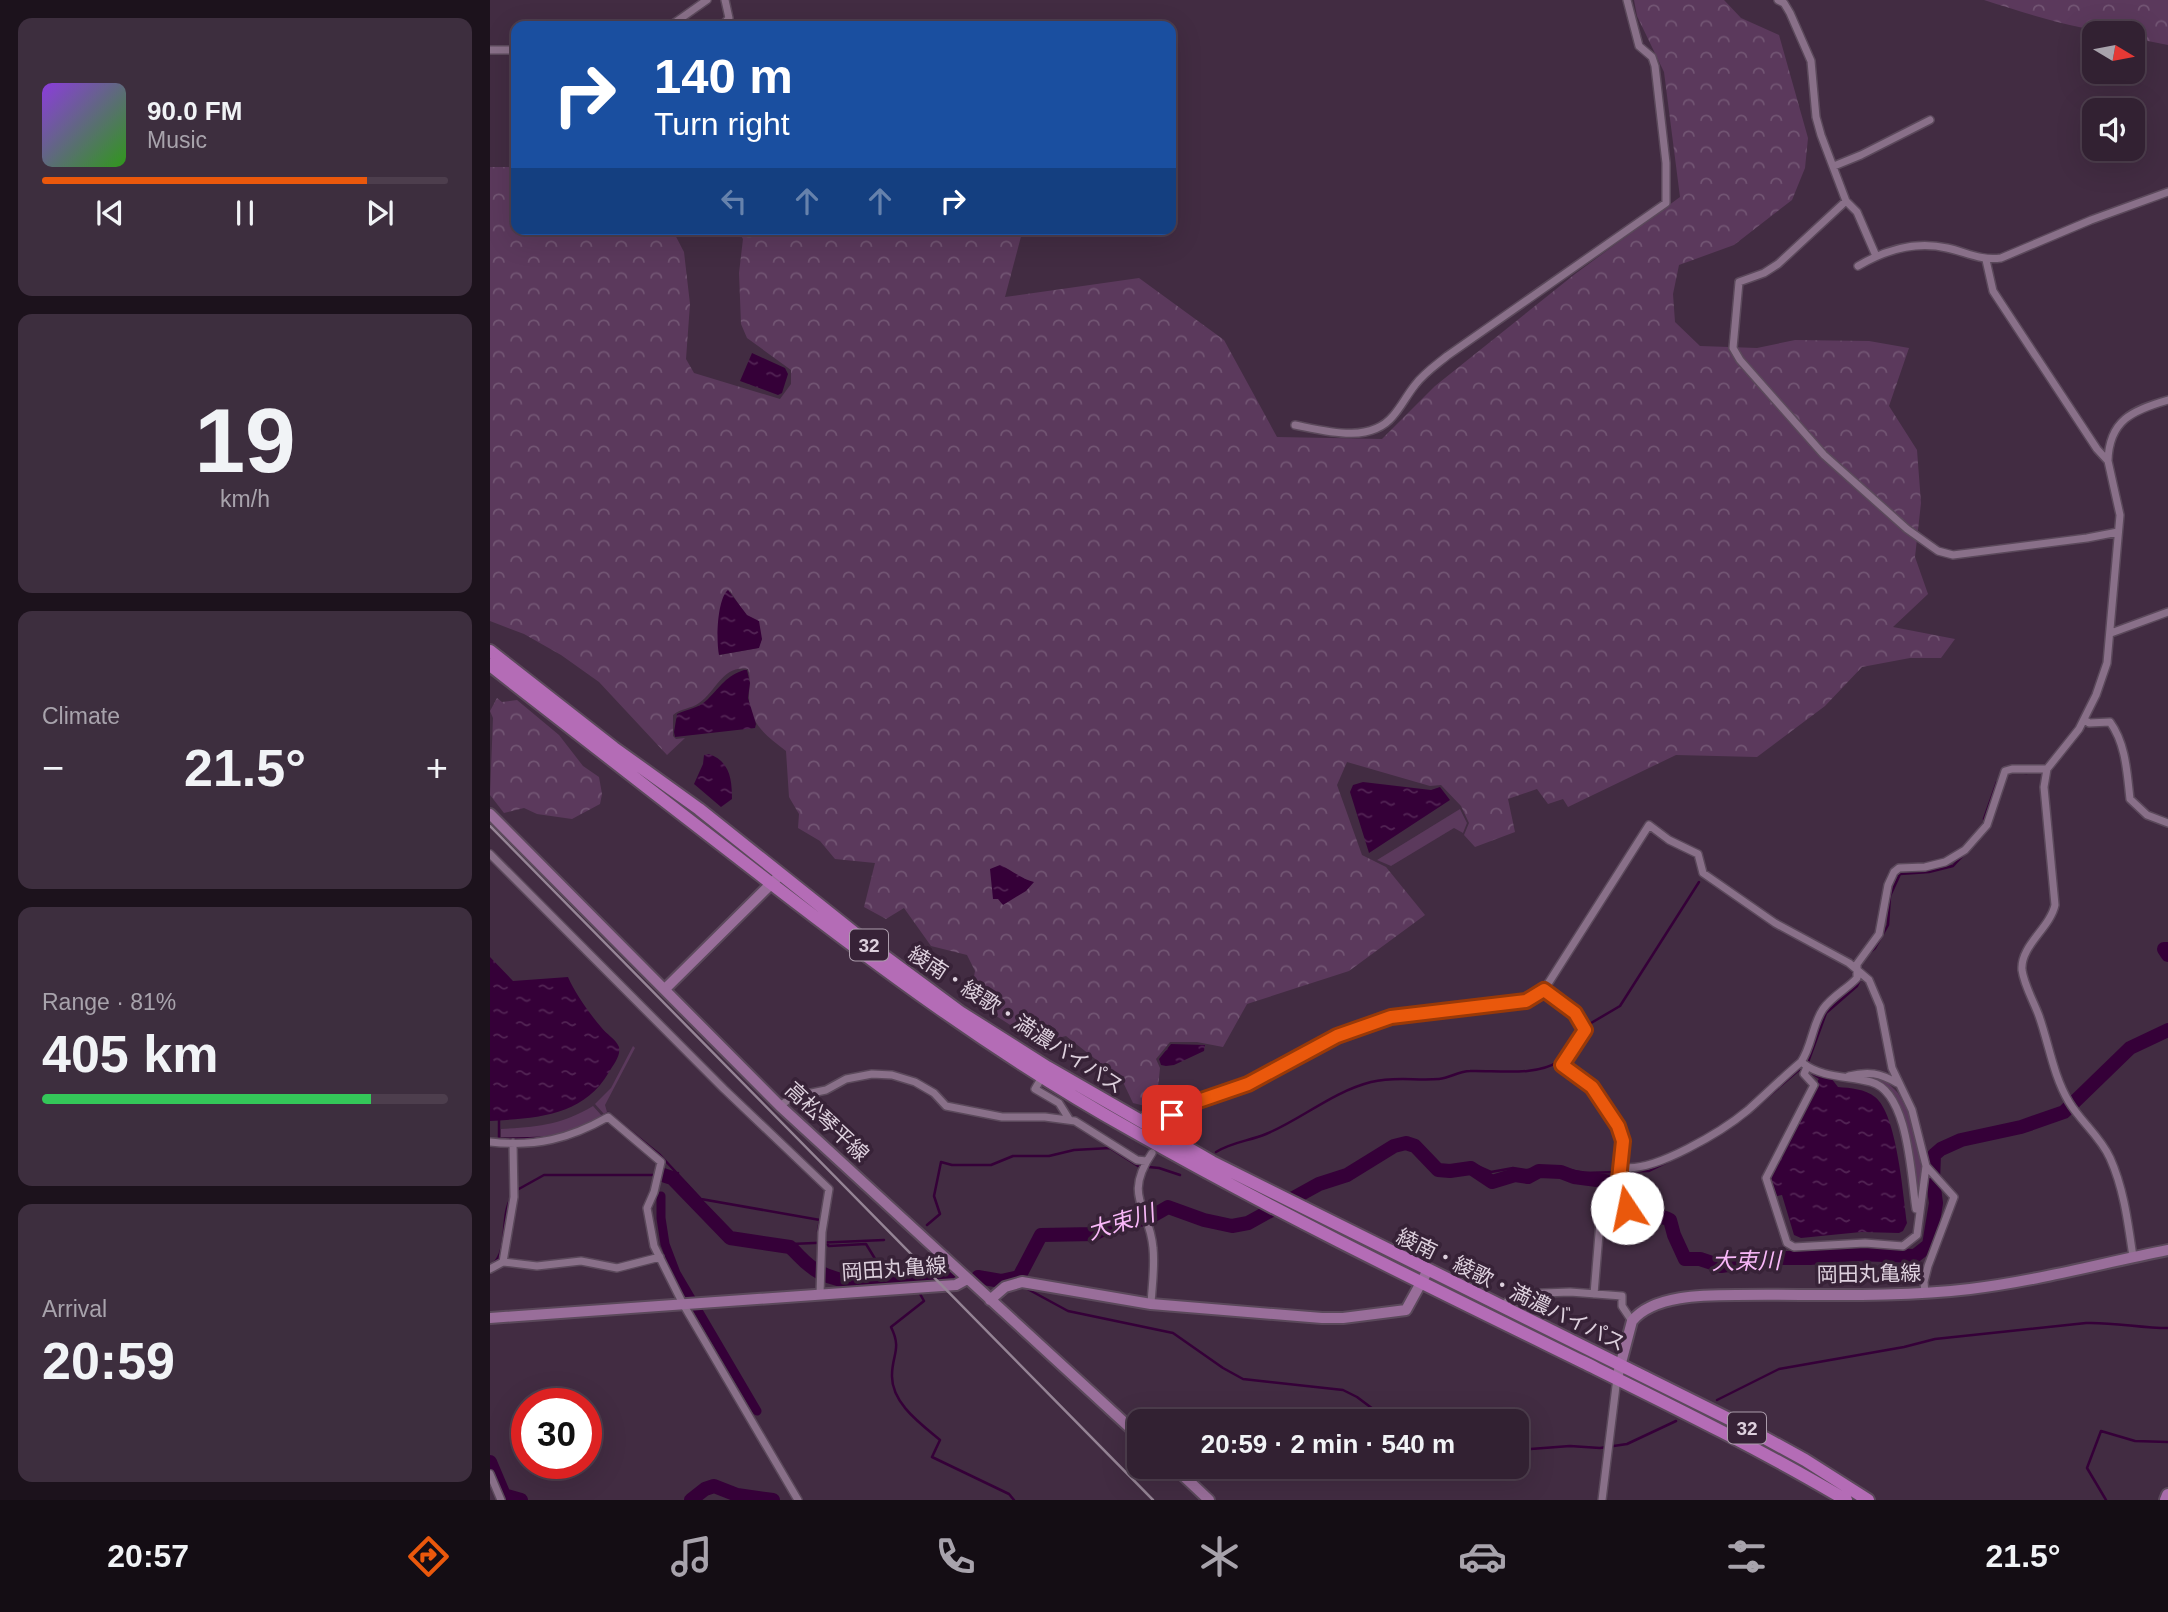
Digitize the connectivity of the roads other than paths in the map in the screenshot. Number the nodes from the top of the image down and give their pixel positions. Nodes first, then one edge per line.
1 (707, 0) edge
2 (725, 0) edge
3 (1627, 0) edge
4 (1778, 0) edge
5 (677, 21) edge
6 (726, 21) edge
7 (490, 50) edge
8 (511, 50) edge
9 (1930, 120) dead end
10 (1834, 166) junction
11 (2168, 192) edge
12 (1846, 201) junction
13 (1876, 256) junction
14 (1986, 260) junction
15 (1858, 266) dead end
16 (2168, 400) edge
17 (1295, 425) dead end
18 (2108, 461) junction
19 (2118, 532) junction
20 (2168, 612) edge
21 (2111, 632) junction
22 (490, 651) edge
23 (490, 665) edge
24 (2084, 719) junction
25 (2046, 772) junction
26 (490, 814) edge
27 (2168, 822) edge
28 (490, 854) edge
29 (776, 879) junction
30 (1860, 971) junction
31 (665, 989) junction
32 (1544, 990) junction
33 (1805, 1066) junction
34 (1042, 1077) junction
35 (1846, 1077) junction
36 (1898, 1083) junction
37 (1199, 1100) junction
38 (780, 1106) junction
39 (1069, 1119) junction
40 (1138, 1121) junction
41 (1167, 1125) dead end
42 (490, 1142) edge
43 (513, 1143) junction
44 (1152, 1153) dead end
45 (1145, 1164) junction
46 (1928, 1167) junction
47 (1621, 1170) junction
48 (1272, 1198) junction
49 (1919, 1213) junction
50 (2168, 1250) edge
51 (660, 1256) junction
52 (2133, 1257) junction
53 (503, 1262) junction
54 (490, 1269) edge
55 (1425, 1276) junction
56 (967, 1279) junction
57 (1925, 1293) junction
58 (820, 1294) junction
59 (1594, 1294) junction
60 (990, 1300) junction
61 (685, 1303) junction
62 (1151, 1304) junction
63 (1503, 1305) junction
64 (490, 1318) edge
65 (1632, 1321) junction
66 (1618, 1372) junction
67 (1127, 1425) edge
68 (490, 1474) edge
69 (1187, 1479) edge
70 (2168, 1495) edge
71 (501, 1500) edge
72 (798, 1500) edge
73 (1209, 1500) edge
74 (1602, 1500) edge
75 (1846, 1500) edge
76 (1868, 1500) edge
77 (2166, 1500) edge

1 - 5 street
2 - 6 street
3 - 17 street
4 - 10 street
7 - 8 street
9 - 10 street
10 - 12 street
11 - 14 street
12 - 13 street
12 - 19 street
13 - 14 street
13 - 15 street
14 - 18 street
16 - 18 street
18 - 19 street
19 - 21 street
20 - 21 street
21 - 24 street
22 - 29 highway, 綾南・綾歌・満濃バイパス / 32
23 - 29 highway, 綾南・綾歌・満濃バイパス / 32
24 - 25 street
24 - 27 street
25 - 30 street
25 - 52 street
26 - 31 main road, 高松琴平線
28 - 58 street
29 - 31 main road
29 - 34 highway, 綾南・綾歌・満濃バイパス / 32
29 - 40 highway, 綾南・綾歌・満濃バイパス / 32
30 - 32 street
30 - 33 street
30 - 36 street
31 - 38 main road, 高松琴平線
32 - 37 street
32 - 47 street
33 - 35 street
33 - 47 street
33 - 49 street
34 - 39 street
34 - 48 highway, 綾南・綾歌・満濃バイパス / 32
35 - 36 street
35 - 49 street
36 - 46 street
37 - 40 street
37 - 41 street
38 - 39 street
38 - 56 main road, 高松琴平線
39 - 45 street
40 - 48 highway, 綾南・綾歌・満濃バイパス / 32
42 - 43 street
43 - 51 street
43 - 53 street
44 - 45 street
45 - 62 street
46 - 49 street
46 - 57 street
47 - 59 street
48 - 55 highway, 綾南・綾歌・満濃バイパス / 32
48 - 55 highway, 綾南・綾歌・満濃バイパス / 32
50 - 52 main road, 岡田丸亀線
51 - 53 street
51 - 61 street
52 - 57 main road, 岡田丸亀線
53 - 54 street
55 - 62 main road
55 - 63 highway, 綾南・綾歌・満濃バイパス / 32
55 - 66 highway, 綾南・綾歌・満濃バイパス / 32
56 - 58 main road, 岡田丸亀線
56 - 60 main road, 岡田丸亀線
57 - 65 main road, 岡田丸亀線
58 - 61 main road, 岡田丸亀線
59 - 63 street
59 - 65 street
60 - 62 main road
60 - 67 main road
61 - 64 main road, 岡田丸亀線
61 - 72 street
63 - 66 highway, 綾南・綾歌・満濃バイパス / 32
65 - 66 main road
66 - 74 street
66 - 75 highway, 綾南・綾歌・満濃バイパス / 32
66 - 76 highway, 綾南・綾歌・満濃バイパス / 32
68 - 71 street
69 - 73 main road
70 - 77 main road

